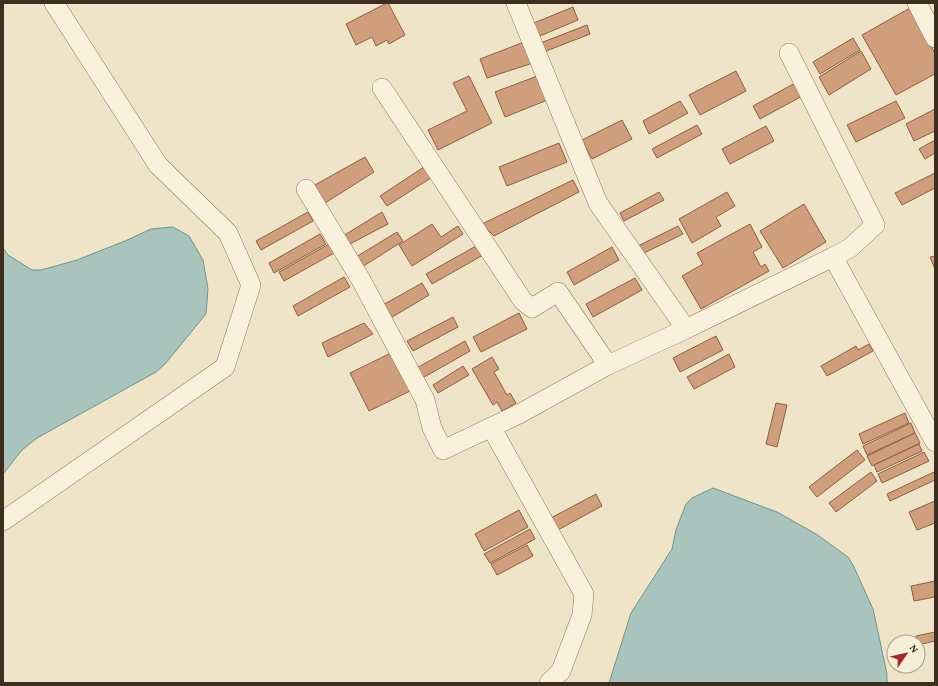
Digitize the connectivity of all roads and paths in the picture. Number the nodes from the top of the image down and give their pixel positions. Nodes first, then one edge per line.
1 (54, 3) edge
2 (516, 3) edge
3 (916, 3) edge
4 (935, 38) edge
5 (789, 53) dead end
6 (382, 88) dead end
7 (306, 188) dead end
8 (833, 257) junction
9 (686, 329) junction
10 (608, 365) junction
11 (491, 427) junction
12 (935, 442) edge
13 (3, 520) edge
14 (549, 683) edge

1 - 13 street
2 - 9 street
3 - 4 street
5 - 8 street
6 - 10 street
7 - 11 street
8 - 9 street
8 - 12 street
9 - 10 street
10 - 11 street
11 - 14 street

